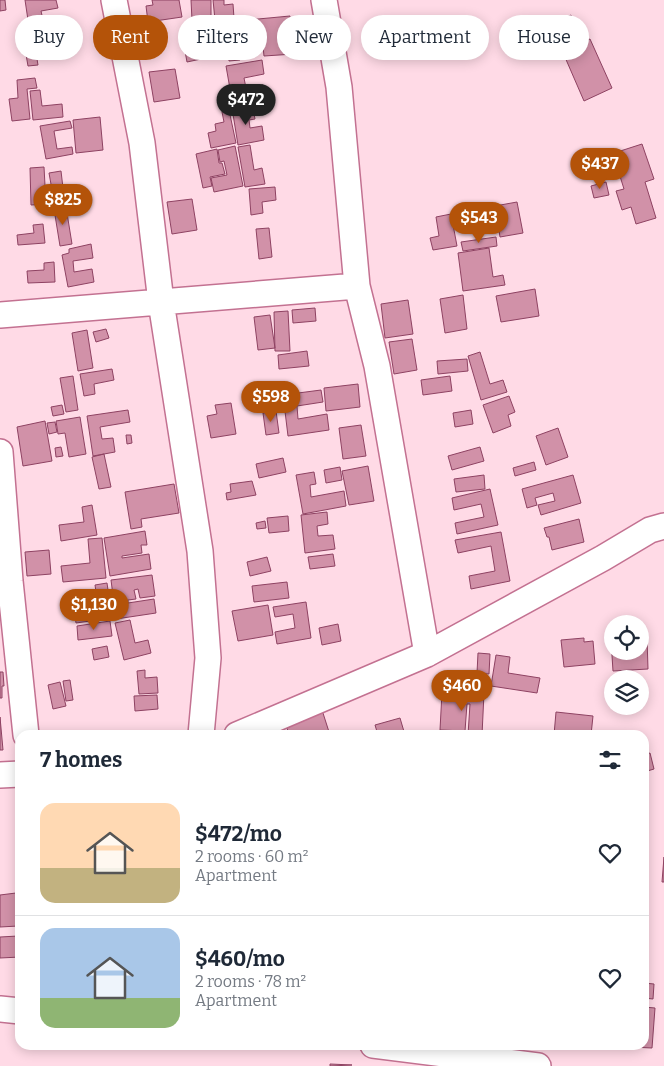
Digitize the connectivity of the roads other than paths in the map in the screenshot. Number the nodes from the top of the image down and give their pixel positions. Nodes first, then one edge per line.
1 (114, 0) edge
2 (324, 0) edge
3 (358, 286) junction
4 (161, 302) junction
5 (0, 315) edge
6 (0, 452) edge
7 (664, 526) edge
8 (426, 654) junction
9 (25, 730) edge
10 (201, 730) edge
11 (249, 730) edge
12 (15, 774) edge
13 (0, 775) edge
14 (0, 1009) edge
15 (15, 1010) edge
16 (412, 1050) edge
17 (538, 1066) edge

1 - 4 street
2 - 3 street
3 - 4 street
3 - 8 street
4 - 5 street
4 - 10 street
6 - 9 street
7 - 8 street
8 - 11 street
12 - 13 street
14 - 15 street
16 - 17 street

